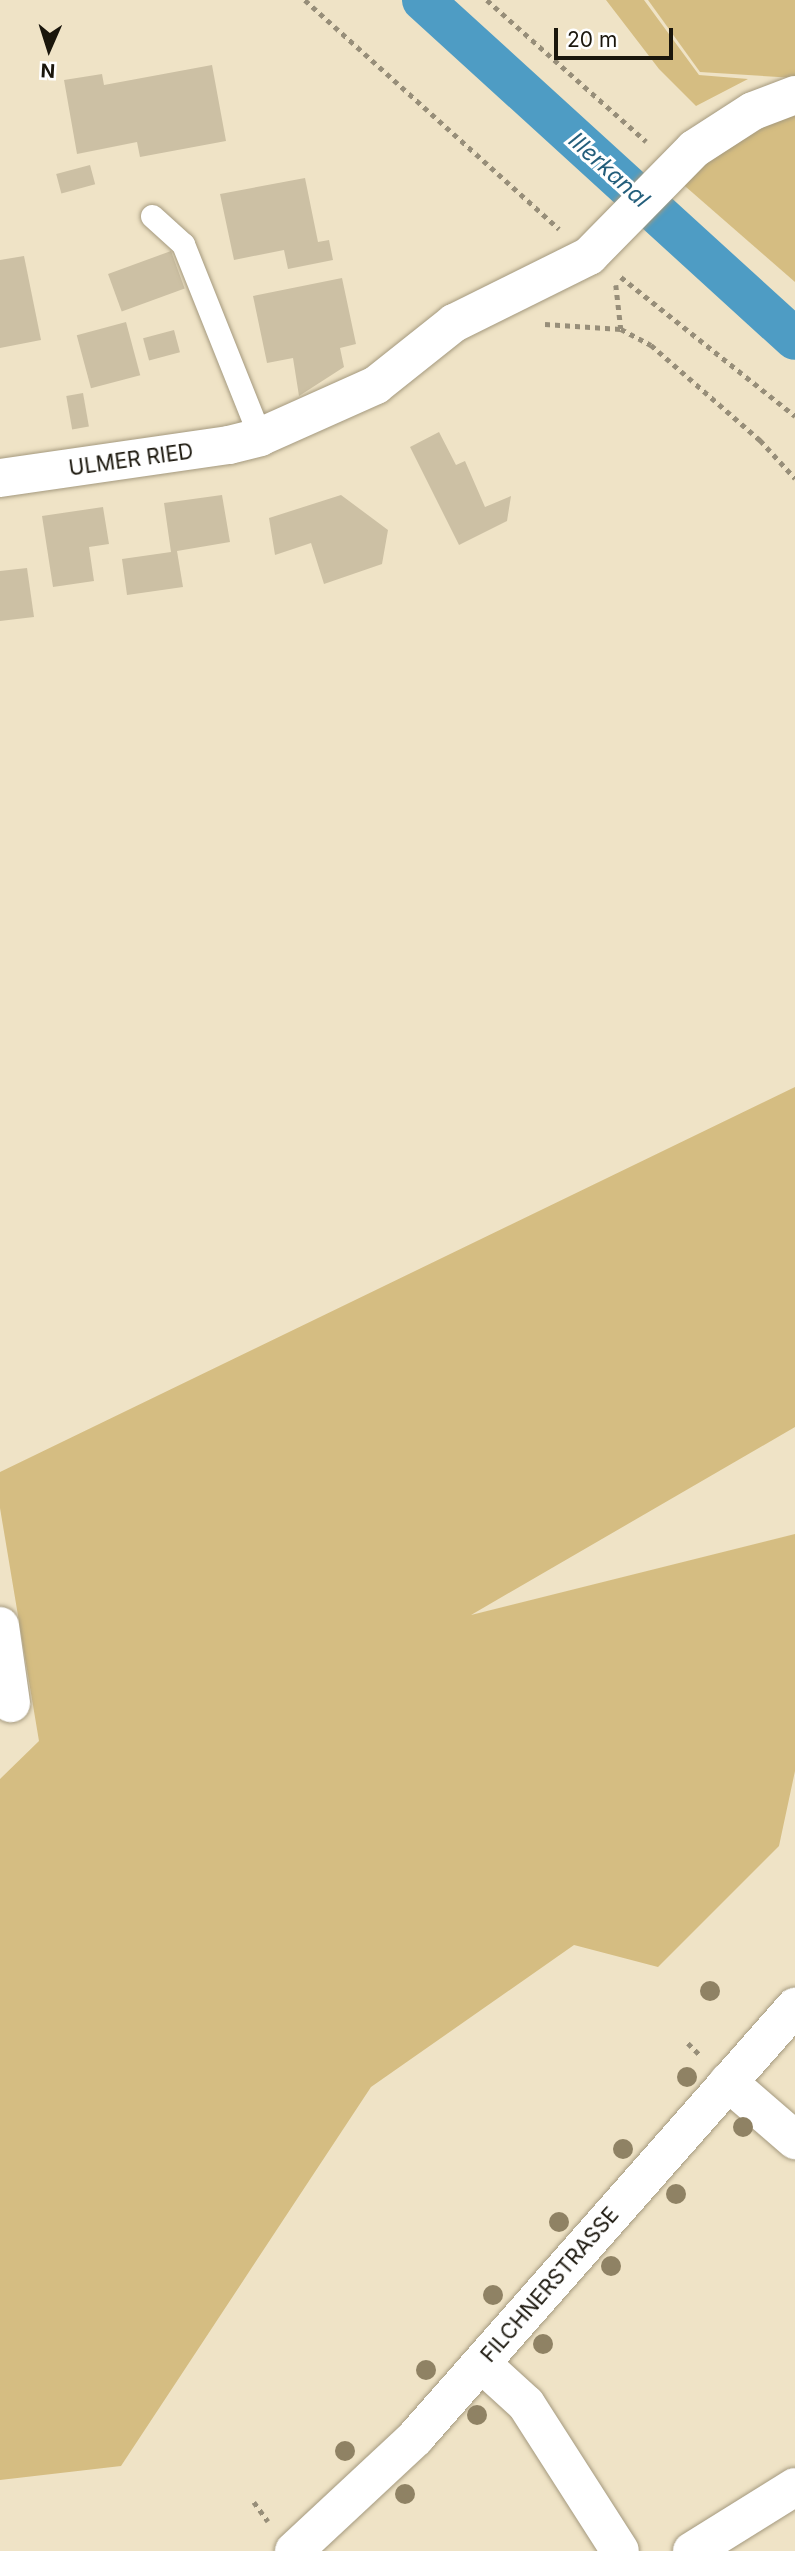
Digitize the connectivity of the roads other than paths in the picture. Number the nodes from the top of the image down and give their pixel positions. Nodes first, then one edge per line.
1 (795, 95) edge
2 (152, 216) dead end
3 (260, 437) junction
4 (0, 478) edge
5 (0, 1626) edge
6 (10, 1703) dead end
7 (795, 2007) edge
8 (728, 2082) junction
9 (795, 2140) edge
10 (482, 2364) junction
11 (795, 2487) edge
12 (293, 2551) edge
13 (620, 2551) edge
14 (692, 2551) edge

1 - 3 street, ULMER RIED
2 - 3 lane
3 - 4 street, ULMER RIED
5 - 6 street
7 - 8 street, FILCHNERSTRASSE
8 - 9 street
8 - 10 street, FILCHNERSTRASSE
10 - 12 street, FILCHNERSTRASSE
10 - 13 street
11 - 14 street

